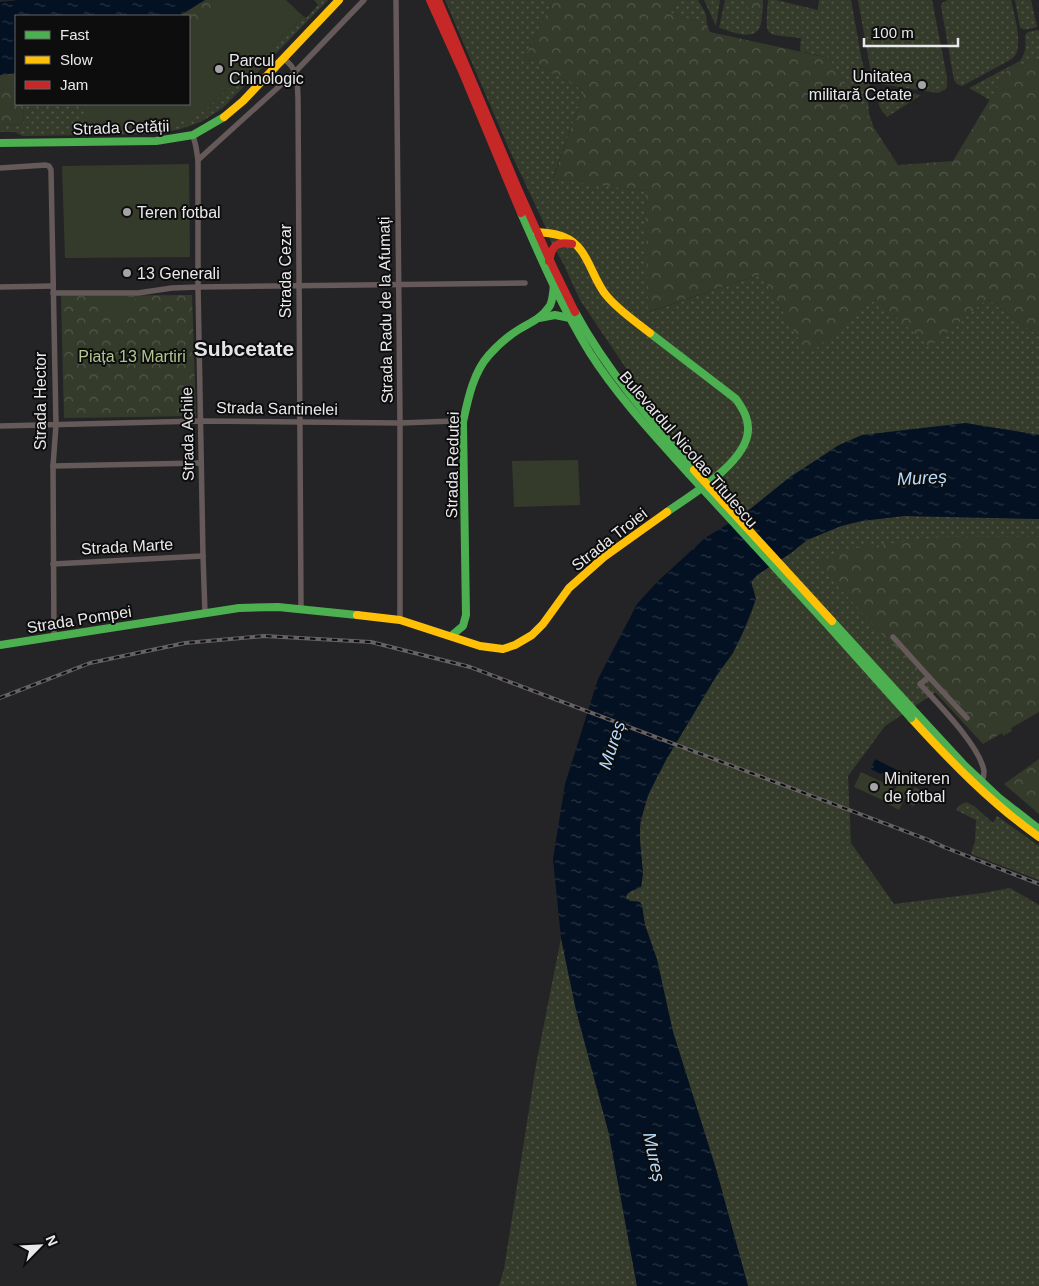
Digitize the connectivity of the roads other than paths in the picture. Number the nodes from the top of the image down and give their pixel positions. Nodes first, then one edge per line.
1 (339, 0) edge
2 (364, 0) edge
3 (396, 0) edge
4 (430, 0) edge
5 (438, 0) edge
6 (284, 59) junction
7 (296, 72) junction
8 (193, 135) junction
9 (0, 143) edge
10 (198, 160) junction
11 (0, 168) edge
12 (537, 232) junction
13 (578, 246) junction
14 (549, 261) junction
15 (525, 283) dead end
16 (399, 284) junction
17 (554, 285) junction
18 (298, 286) junction
19 (0, 287) edge
20 (198, 287) junction
21 (53, 290) junction
22 (538, 318) junction
23 (570, 318) junction
24 (200, 421) junction
25 (300, 422) junction
26 (463, 422) junction
27 (400, 423) junction
28 (56, 425) junction
29 (0, 426) edge
30 (201, 463) junction
31 (53, 466) junction
32 (692, 472) junction
33 (203, 556) junction
34 (54, 564) junction
35 (301, 609) junction
36 (205, 613) junction
37 (163, 620) joint
38 (400, 620) junction
39 (54, 636) junction
40 (450, 636) junction
41 (893, 637) dead end
42 (0, 645) edge
43 (929, 677) junction
44 (913, 716) junction
45 (967, 718) dead end
46 (982, 782) junction
47 (1039, 829) edge
48 (1039, 838) edge

1 - 6 main road, Strada Cetății
2 - 7 street
3 - 16 street, Strada Radu de la Afumați
4 - 17 main road, Bulevardul Nicolae Titulescu
5 - 12 main road, Bulevardul Nicolae Titulescu
6 - 7 street
6 - 8 main road, Strada Cetății
7 - 10 street
7 - 18 street, Strada Cezar
8 - 9 main road, Strada Cetății
8 - 10 street, Strada Achile
10 - 20 street, Strada Achile
11 - 21 street, Strada Hector
12 - 13 main road
12 - 14 main road, Bulevardul Nicolae Titulescu
13 - 14 main road
13 - 40 main road, Strada Troiei
14 - 32 main road, Bulevardul Nicolae Titulescu
15 - 16 street
16 - 18 street
16 - 27 street, Strada Radu de la Afumați
17 - 22 main road
17 - 23 main road, Bulevardul Nicolae Titulescu
18 - 20 street
18 - 25 street, Strada Cezar
19 - 21 street
20 - 21 street
20 - 24 street, Strada Achile
21 - 28 street, Strada Hector
22 - 23 main road
22 - 26 main road, Strada Redutei
23 - 32 main road, Bulevardul Nicolae Titulescu
24 - 25 street, Strada Santinelei
24 - 28 street, Strada Santinelei
24 - 30 street, Strada Achile
25 - 27 street, Strada Santinelei
25 - 35 street, Strada Cezar
26 - 27 street, Strada Santinelei
26 - 40 main road, Strada Redutei
27 - 38 street, Strada Radu de la Afumați
28 - 29 street, Strada Santinelei
28 - 31 street, Strada Hector
30 - 31 street
30 - 33 street, Strada Achile
31 - 34 street, Strada Hector
32 - 44 main road, Bulevardul Nicolae Titulescu, bridge
33 - 34 street, Strada Marte
33 - 36 street, Strada Achile
34 - 39 street, Strada Hector
35 - 36 main road, Strada Troiei
35 - 38 main road, Strada Troiei
36 - 37 main road, Strada Troiei
37 - 39 main road, Strada Pompei
38 - 40 main road, Strada Troiei
39 - 42 main road, Strada Pompei
41 - 43 street
43 - 45 street
43 - 46 street
44 - 46 main road, Bulevardul Nicolae Titulescu
44 - 48 main road, Bulevardul Nicolae Titulescu
46 - 47 main road, Bulevardul Nicolae Titulescu

